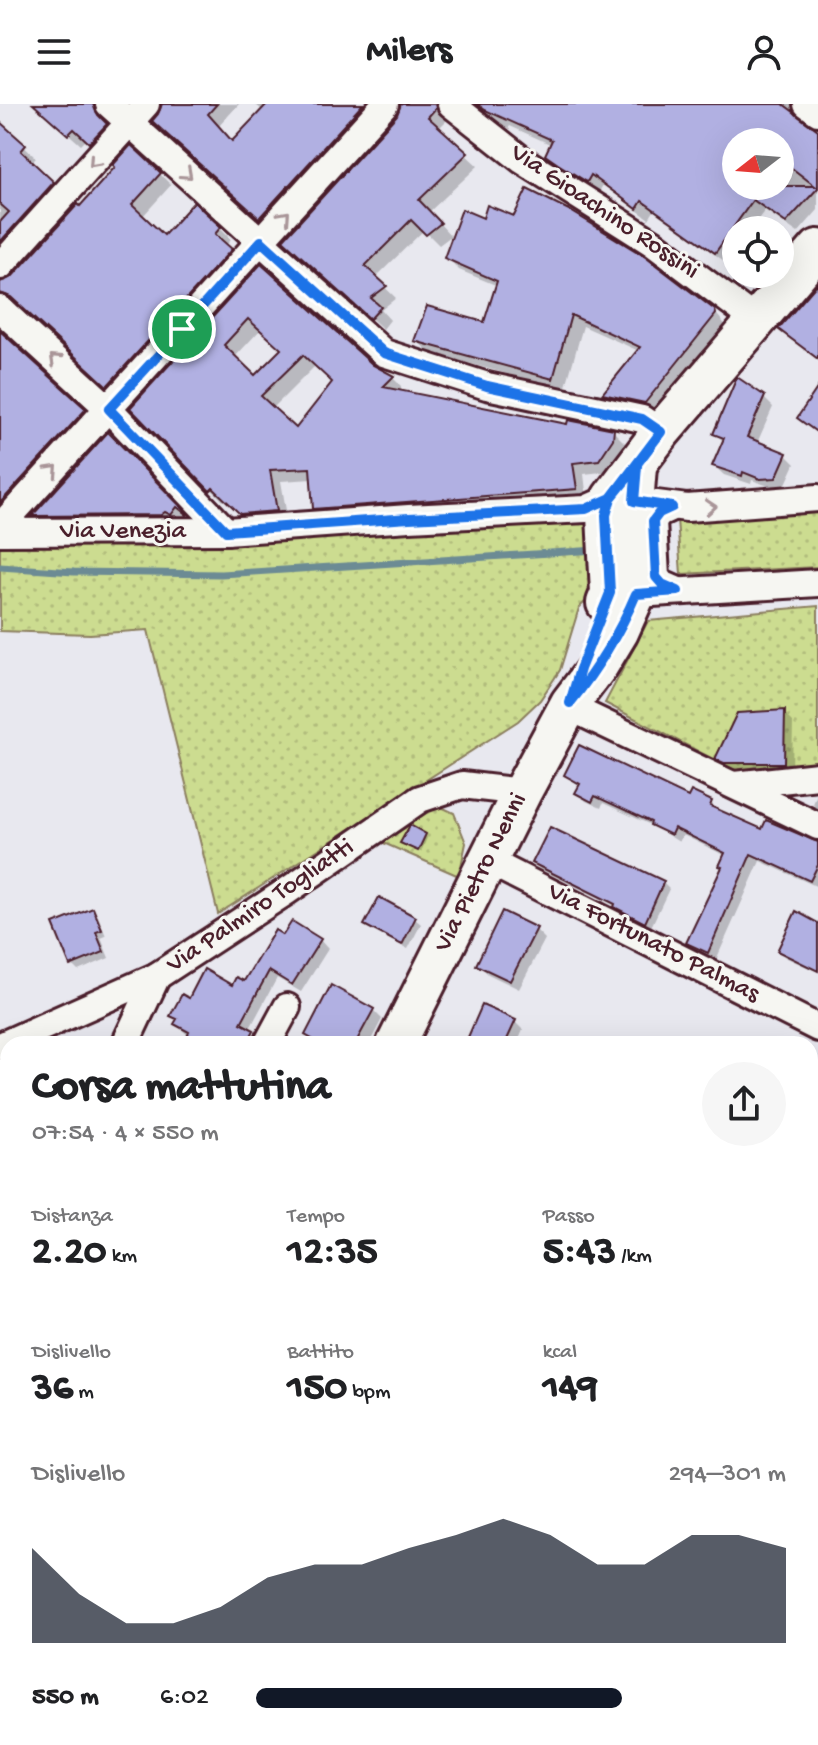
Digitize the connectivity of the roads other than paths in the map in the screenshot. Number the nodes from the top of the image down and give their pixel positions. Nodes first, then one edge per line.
1 (109, 104) edge
2 (385, 104) edge
3 (451, 104) edge
4 (807, 104) edge
5 (818, 112) edge
6 (138, 113) edge
7 (261, 241) junction
8 (818, 249) edge
9 (0, 266) edge
10 (0, 309) edge
11 (758, 322) junction
12 (109, 409) junction
13 (661, 432) junction
14 (818, 498) edge
15 (624, 499) junction
16 (672, 507) junction
17 (0, 529) edge
18 (226, 531) junction
19 (818, 583) edge
20 (678, 591) junction
21 (627, 592) junction
22 (570, 703) junction
23 (814, 777) edge
24 (732, 785) junction
25 (522, 792) junction
26 (808, 821) edge
27 (488, 861) junction
28 (157, 976) junction
29 (287, 1007) dead end
30 (818, 1028) edge
31 (22, 1036) edge
32 (129, 1036) edge
33 (271, 1036) edge
34 (400, 1036) edge

1 - 6 street
7 -> 2 street
3 - 11 street, Via Gioachino Rossini
4 - 5 street
6 -> 7 street
6 -> 9 street
7 - 12 street
7 - 13 street
8 - 11 street
12 -> 10 street
11 - 13 street
17 -> 12 street
12 - 18 street
13 - 15 street
16 -> 14 street, Via Venezia
15 - 16 street, Via Venezia
15 - 18 street, Via Venezia
15 - 21 street, Via Pietro Nenni
16 - 20 street
17 - 18 street, Via Venezia
19 - 20 street
20 - 21 street
21 - 22 street, Via Pietro Nenni
22 - 24 street
22 - 25 street, Via Pietro Nenni
23 - 24 street
23 - 26 street
24 - 26 street
25 - 27 street, Via Pietro Nenni
25 - 28 street, Via Palmiro Togliatti
27 - 30 street, Via Fortunato Palmas
27 - 34 street, Via Pietro Nenni
28 - 31 street, Via Palmiro Togliatti
28 - 32 street
29 - 33 street

